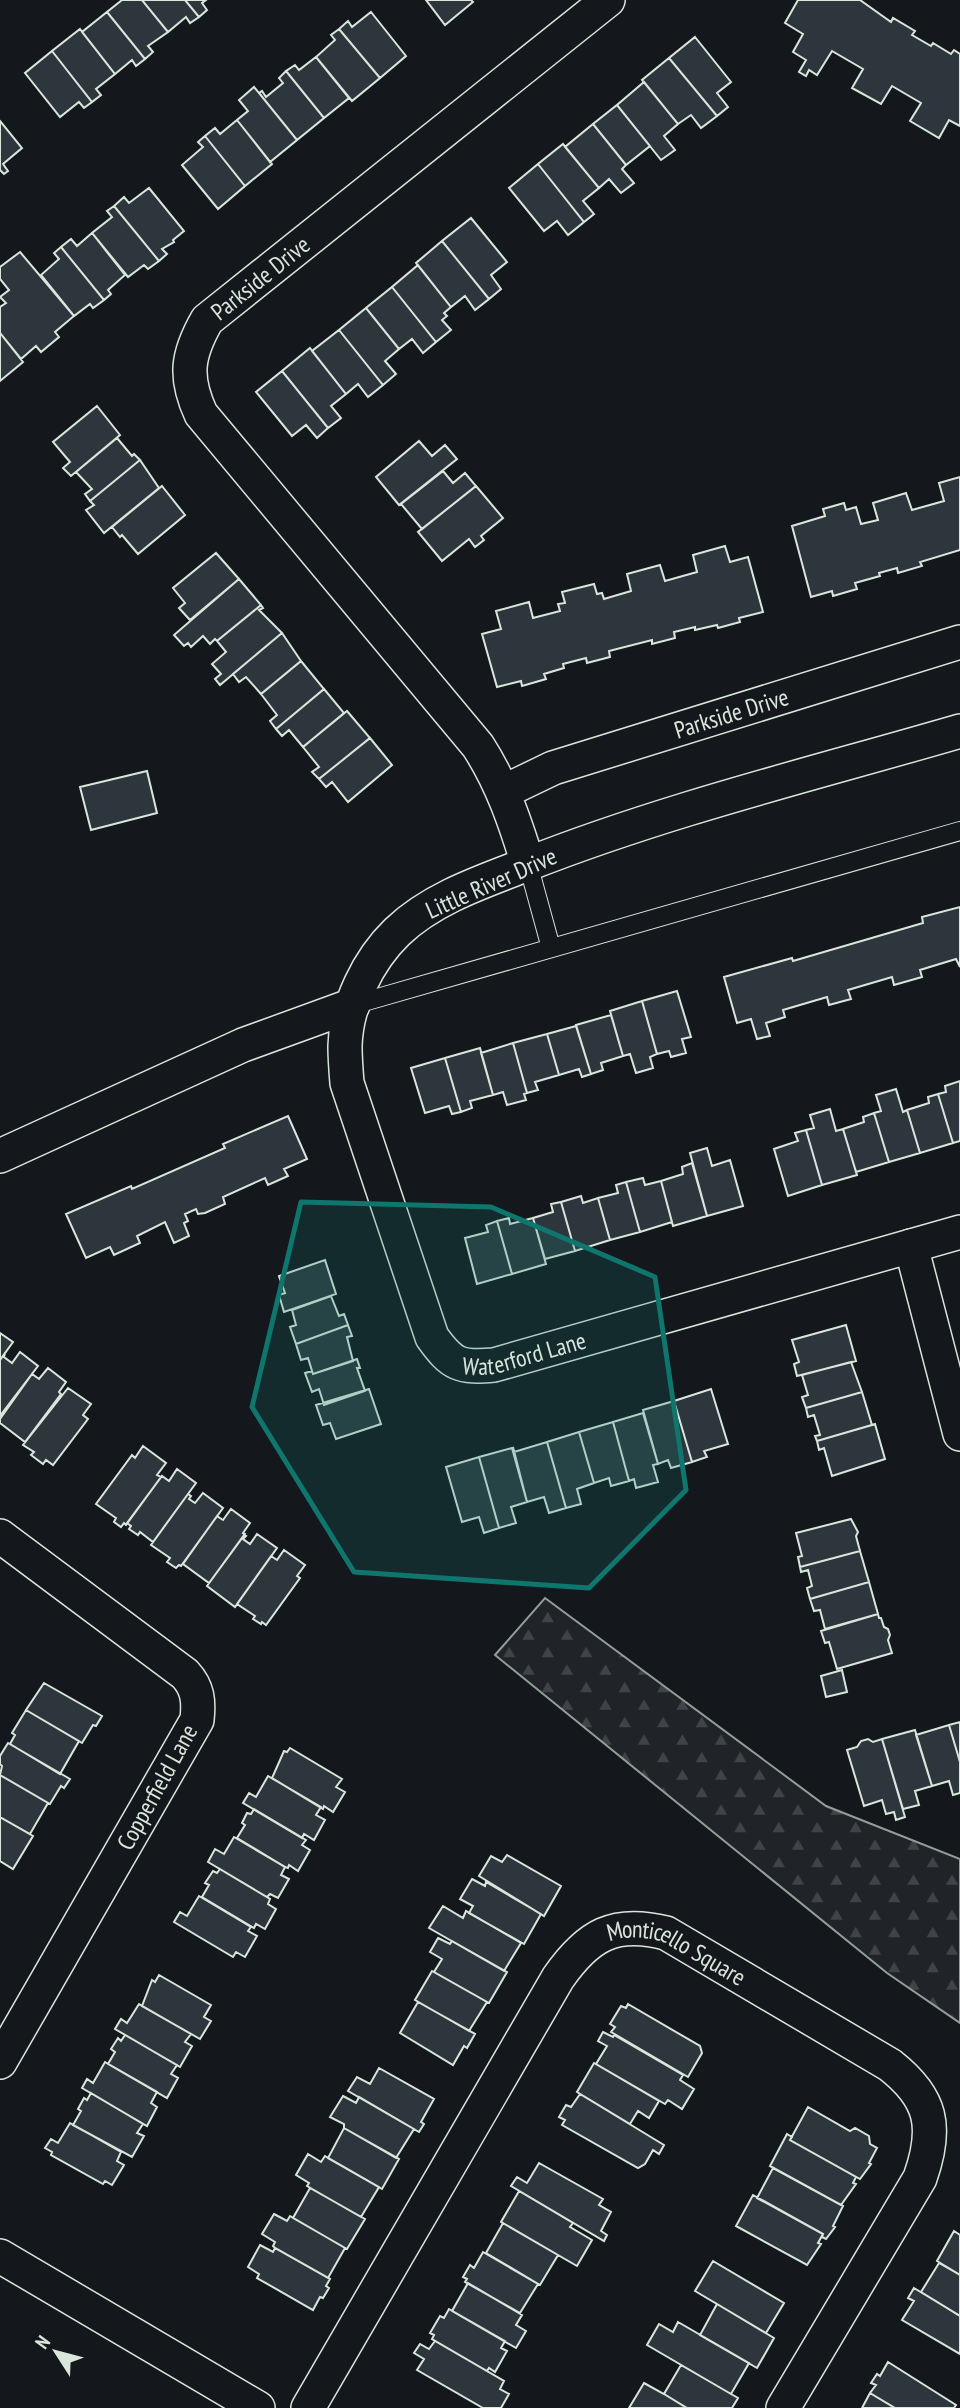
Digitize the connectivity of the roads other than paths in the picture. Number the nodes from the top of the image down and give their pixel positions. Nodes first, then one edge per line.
1 (608, 0) edge
2 (960, 642) edge
3 (960, 731) edge
4 (503, 792) junction
5 (960, 831) edge
6 (528, 864) junction
7 (551, 948) junction
8 (353, 1005) junction
9 (0, 1156) edge
10 (960, 1232) edge
11 (911, 1246) junction
12 (960, 1434) edge
13 (0, 1536) edge
14 (0, 2062) edge
15 (0, 2256) edge
16 (258, 2408) edge
17 (308, 2408) edge
18 (783, 2408) edge

1 - 4 street, Parkside Drive
2 - 4 street, Parkside Drive
3 - 6 street, Little River Drive
4 - 6 street, Parkside Drive
5 - 7 lane
6 - 7 lane
6 - 8 street, Little River Drive
7 - 8 lane
8 - 9 street
8 - 11 street, Waterford Lane
10 - 11 street, Waterford Lane
11 - 12 street
13 - 14 street, Copperfield Lane
15 - 16 street
17 - 18 street, Monticello Square

